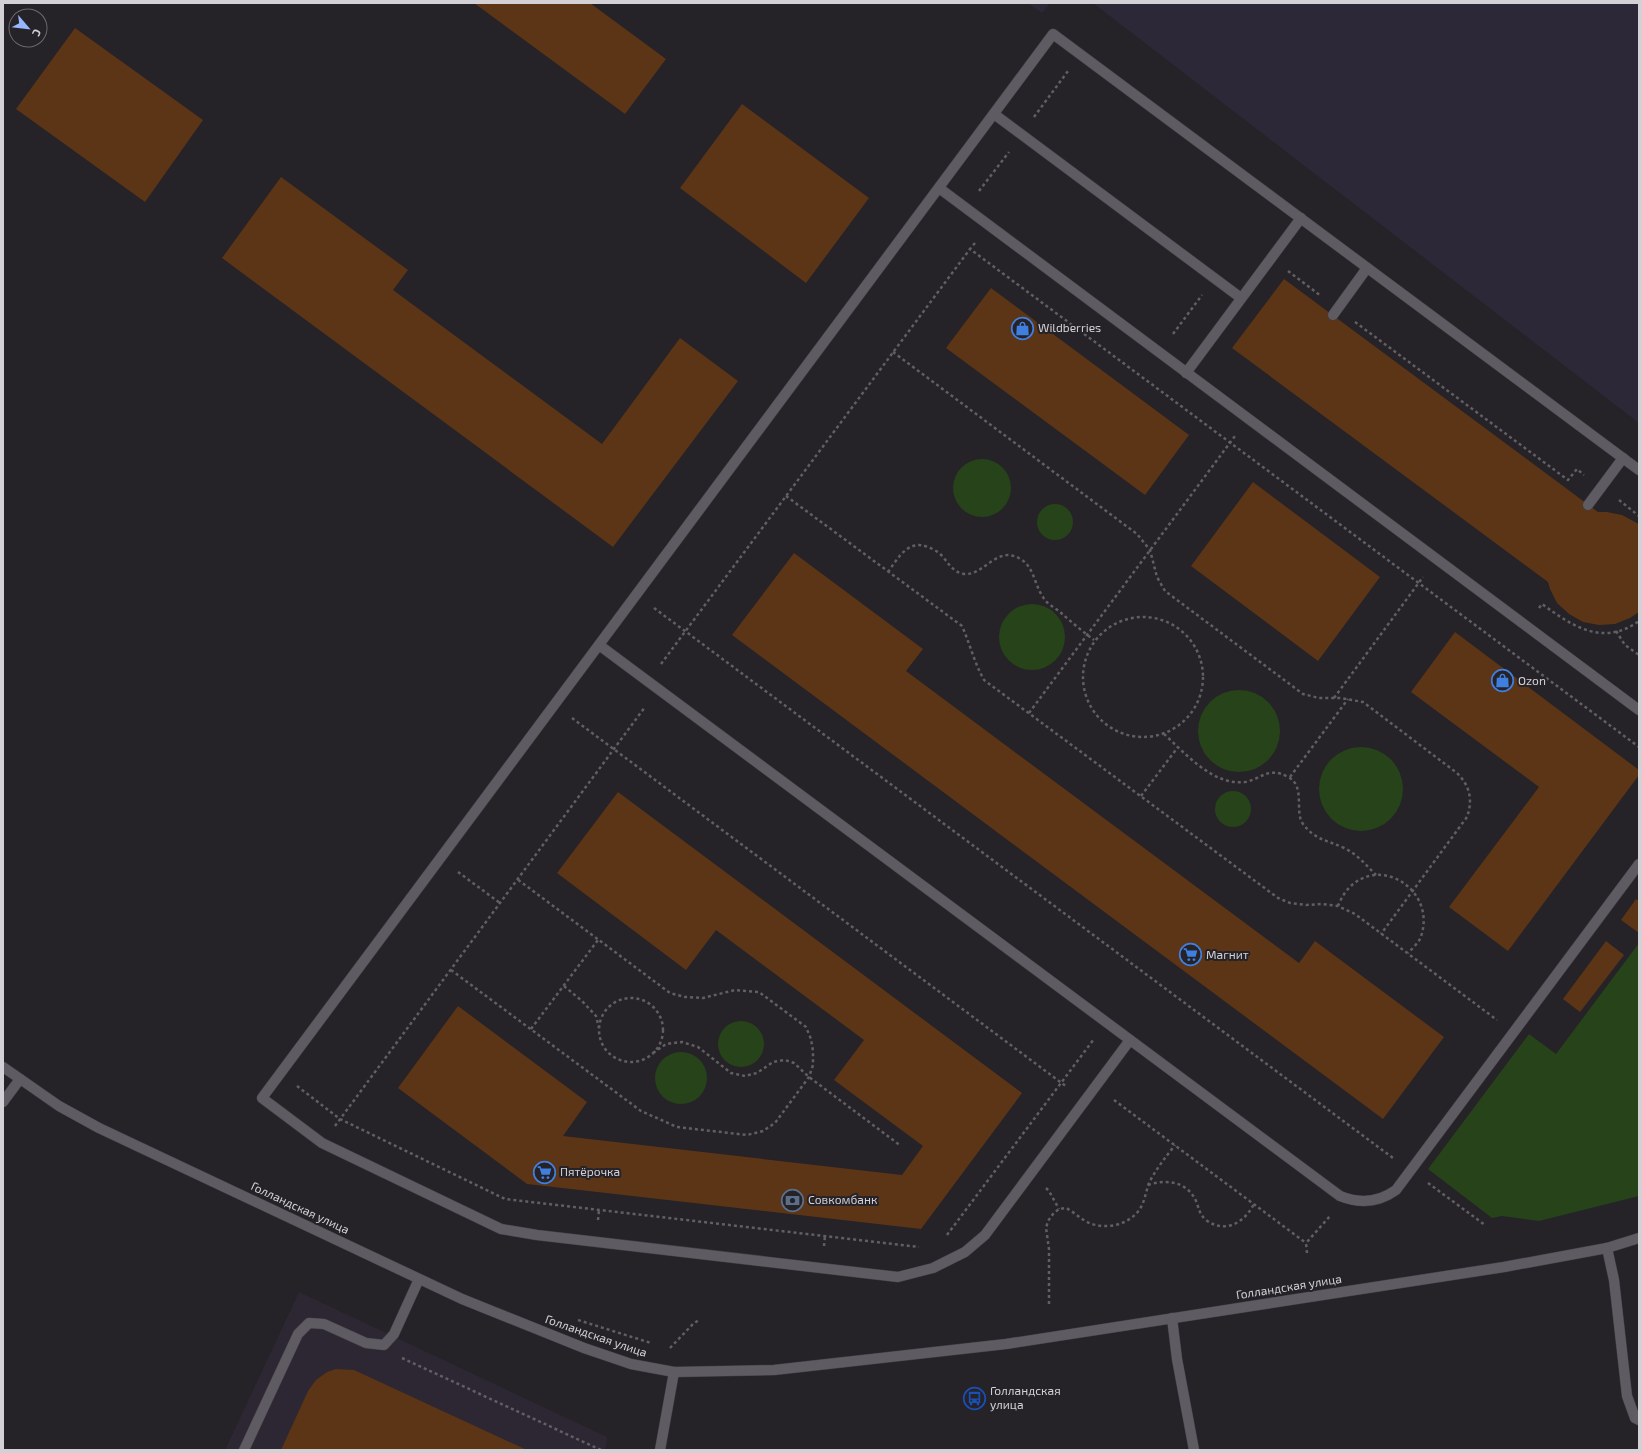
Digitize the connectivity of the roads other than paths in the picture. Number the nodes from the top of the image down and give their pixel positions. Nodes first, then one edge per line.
1 (994, 114) junction
2 (939, 188) junction
3 (1300, 218) junction
4 (1367, 268) junction
5 (1241, 298) junction
6 (1335, 312) road end
7 (1186, 372) junction
8 (1623, 458) junction
9 (1639, 470) edge
10 (1588, 505) dead end
11 (599, 645) junction
12 (1639, 710) edge
13 (1639, 864) edge
14 (1130, 1040) junction
15 (3, 1067) edge
16 (20, 1079) junction
17 (3, 1102) edge
18 (1639, 1238) edge
19 (1607, 1248) junction
20 (419, 1279) junction
21 (1172, 1318) junction
22 (674, 1372) junction
23 (1639, 1420) edge
24 (244, 1450) edge
25 (660, 1450) edge
26 (1194, 1450) edge

1 - 2 street
1 - 3 street
1 - 5 street
2 - 7 street
2 - 11 street
3 - 4 street
3 - 5 street
4 - 6 street
4 - 8 street
5 - 7 street
7 - 12 street
8 - 9 street
8 - 10 street
11 - 14 street
11 - 14 street
13 - 14 street
15 - 16 street, Голландская улица
16 - 17 street
16 - 20 street, Голландская улица
18 - 19 street, Голландская улица
19 - 21 street, Голландская улица
19 - 23 street
20 - 22 street, Голландская улица
20 - 24 street
21 - 22 street, Голландская улица
21 - 26 street
22 - 25 street

